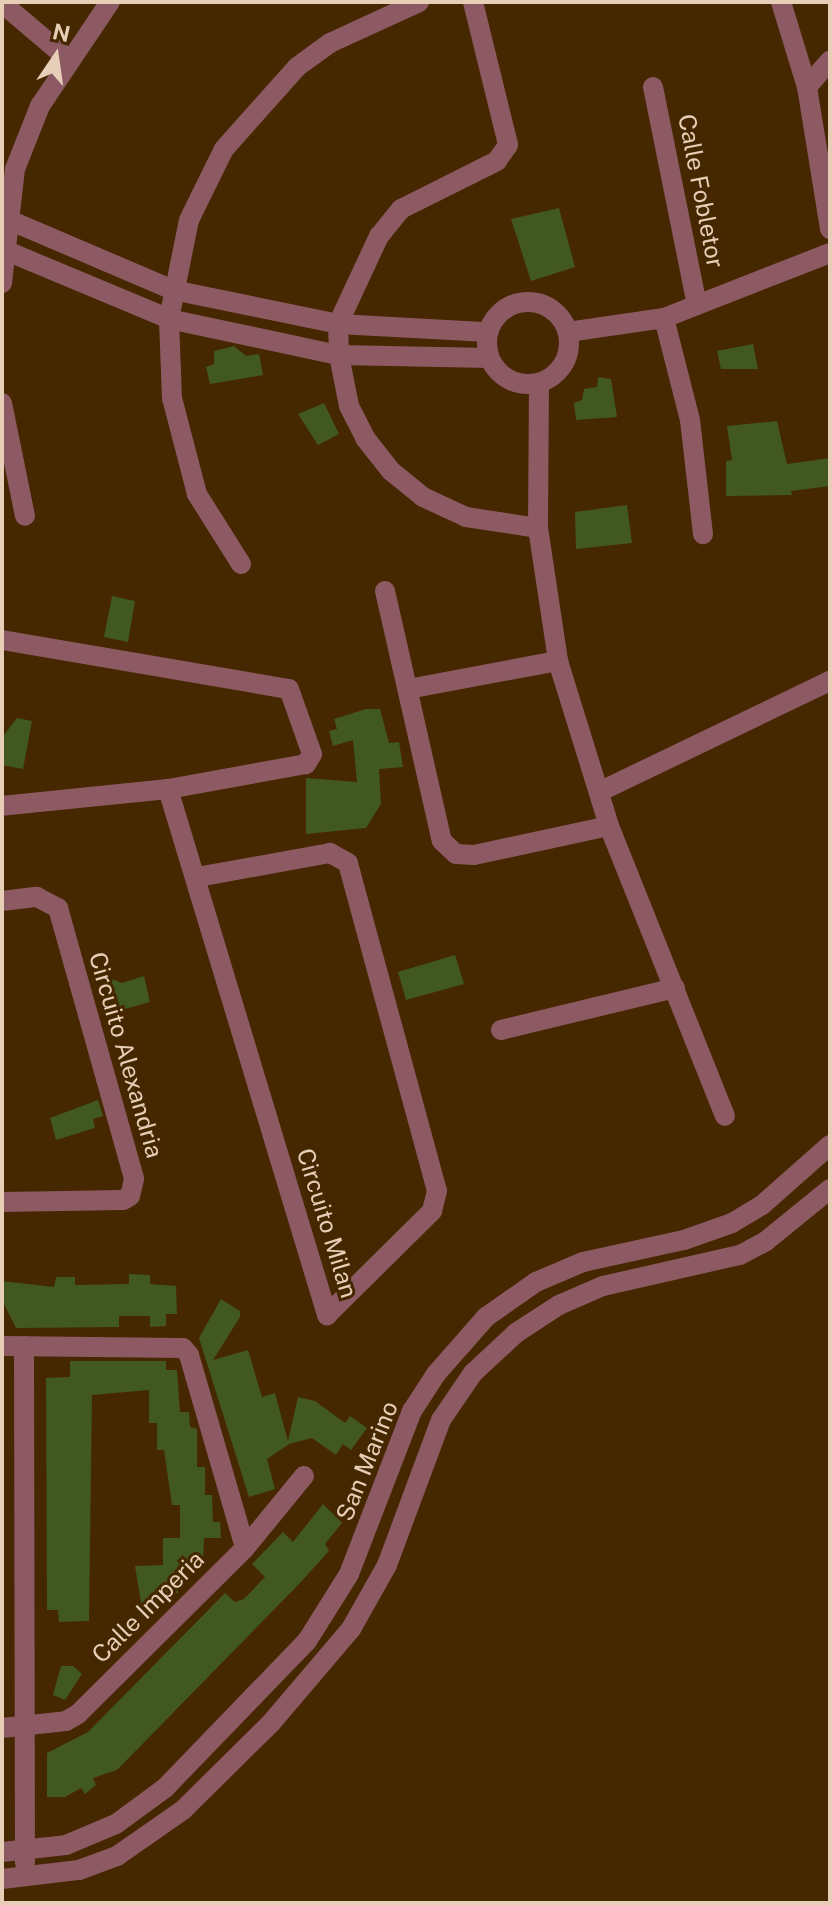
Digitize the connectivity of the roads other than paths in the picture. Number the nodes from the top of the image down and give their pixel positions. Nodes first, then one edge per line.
1 (110, 2) edge
2 (419, 2) edge
3 (473, 2) edge
4 (781, 2) edge
5 (2, 3) edge
6 (68, 59) junction
7 (830, 61) edge
8 (653, 87) dead end
9 (807, 87) junction
10 (5, 218) edge
11 (830, 229) edge
12 (3, 249) edge
13 (830, 253) edge
14 (2, 283) edge
15 (173, 290) junction
16 (697, 305) junction
17 (664, 318) junction
18 (169, 319) junction
19 (338, 324) junction
20 (488, 332) junction
21 (568, 332) junction
22 (339, 355) junction
23 (489, 358) junction
24 (539, 383) junction
25 (2, 403) edge
26 (25, 516) dead end
27 (538, 528) junction
28 (703, 534) dead end
29 (241, 564) dead end
30 (385, 591) dead end
31 (2, 640) edge
32 (558, 661) junction
33 (830, 681) edge
34 (408, 689) junction
35 (168, 789) junction
36 (601, 791) junction
37 (2, 806) edge
38 (609, 826) junction
39 (198, 877) junction
40 (2, 901) edge
41 (675, 988) junction
42 (501, 1030) dead end
43 (725, 1116) dead end
44 (830, 1145) edge
45 (830, 1189) edge
46 (2, 1202) edge
47 (2, 1346) edge
48 (24, 1346) junction
49 (304, 1476) dead end
50 (245, 1548) junction
51 (2, 1728) edge
52 (24, 1728) junction
53 (165, 1788) junction
54 (183, 1810) junction
55 (2, 1852) edge
56 (25, 1852) junction
57 (2, 1879) edge
58 (26, 1879) junction

1 - 6 street
2 - 15 street
3 - 19 street
4 - 9 street
5 - 6 street
6 - 10 street
7 - 9 street
8 - 16 street, Calle Fobletor
9 - 11 street
10 - 12 street
10 - 15 street
12 - 14 street
12 - 18 street
13 - 16 street
15 - 18 street
15 - 19 street
16 - 17 street
17 - 21 street
17 - 28 street
18 - 22 street
18 - 29 street
19 - 20 street
19 - 22 street
20 - 21 street
20 - 23 street
21 - 24 street
22 - 23 street
22 - 27 street
23 - 24 street
24 - 27 street
25 - 26 street
27 - 32 street
30 - 34 street
31 - 35 street
32 - 34 street
32 - 36 street
33 - 36 street
34 - 38 street
35 - 37 street
35 - 39 street, Circuito Milan
36 - 38 street
38 - 41 street
39 - 39 street, Circuito Milan
40 - 46 street, Circuito Alexandria
41 - 42 street
41 - 43 street
44 - 53 street, San Marino
45 - 54 street
47 - 48 street
48 - 50 street
48 - 52 street
49 - 50 street, Calle Imperia
50 - 52 street, Calle Imperia
51 - 52 street, Calle Imperia
52 - 56 street
53 - 54 street
53 - 56 street, San Marino
54 - 58 street
55 - 56 street, San Marino
56 - 58 street
57 - 58 street

